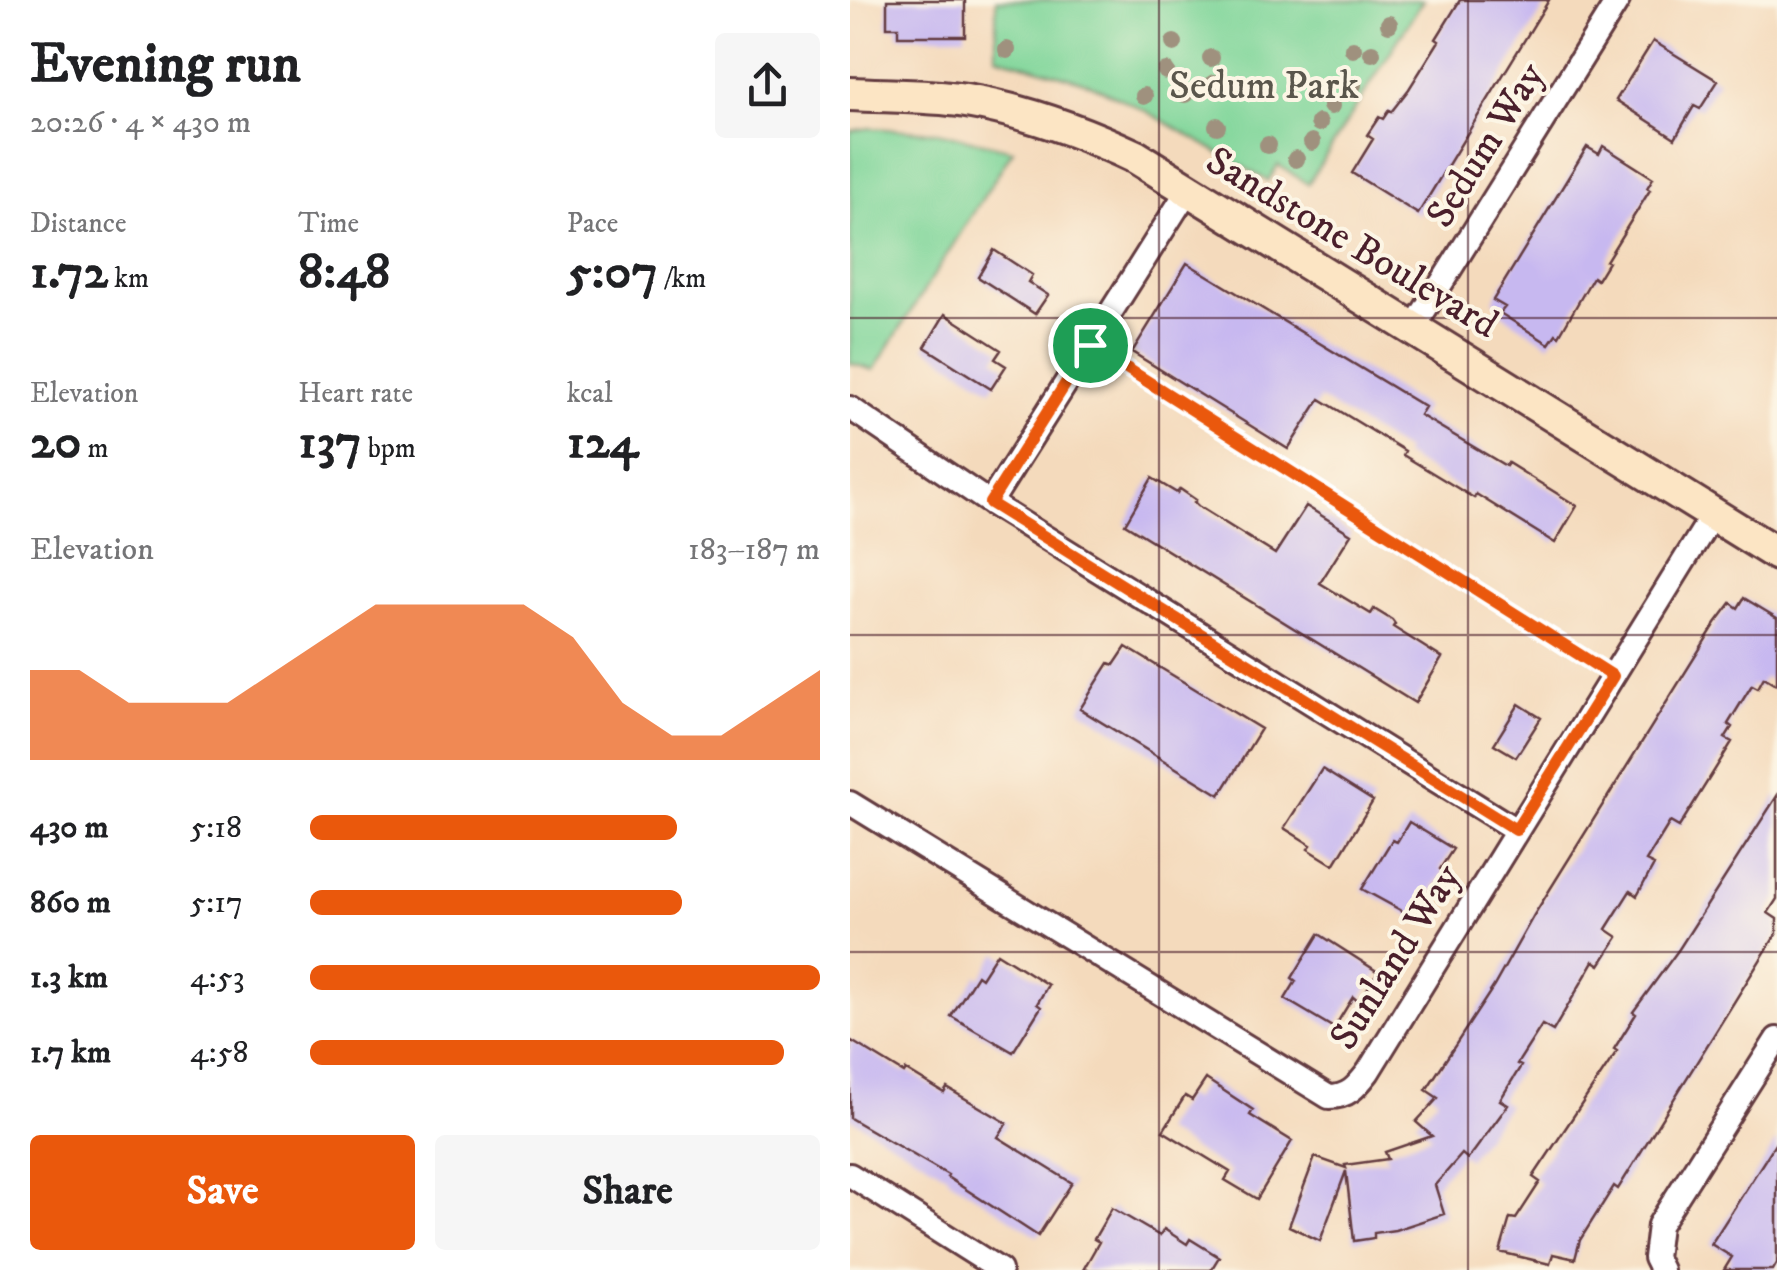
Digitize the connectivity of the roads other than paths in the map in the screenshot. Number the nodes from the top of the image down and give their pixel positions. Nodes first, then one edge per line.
1 (1618, 0) edge
2 (850, 94) edge
3 (1188, 190) junction
4 (1414, 327) junction
5 (1090, 345) junction
6 (850, 408) edge
7 (990, 503) junction
8 (1714, 514) junction
9 (1777, 554) edge
10 (1613, 676) junction
11 (850, 803) edge
12 (1516, 830) junction
13 (1777, 1039) edge
14 (850, 1175) edge
15 (1000, 1270) edge
16 (1661, 1270) edge

1 - 4 street, Sedum Way
2 - 3 street, Sandstone Boulevard
3 - 4 street, Sandstone Boulevard
3 - 5 street
4 - 8 street, Sandstone Boulevard
5 - 7 street
5 - 10 lane
6 - 7 street
7 - 12 street
8 - 9 street, Sandstone Boulevard
8 - 10 street, Sunland Way
10 - 12 street, Sunland Way
11 - 12 street, Sunland Way
13 - 16 street
14 - 15 street

